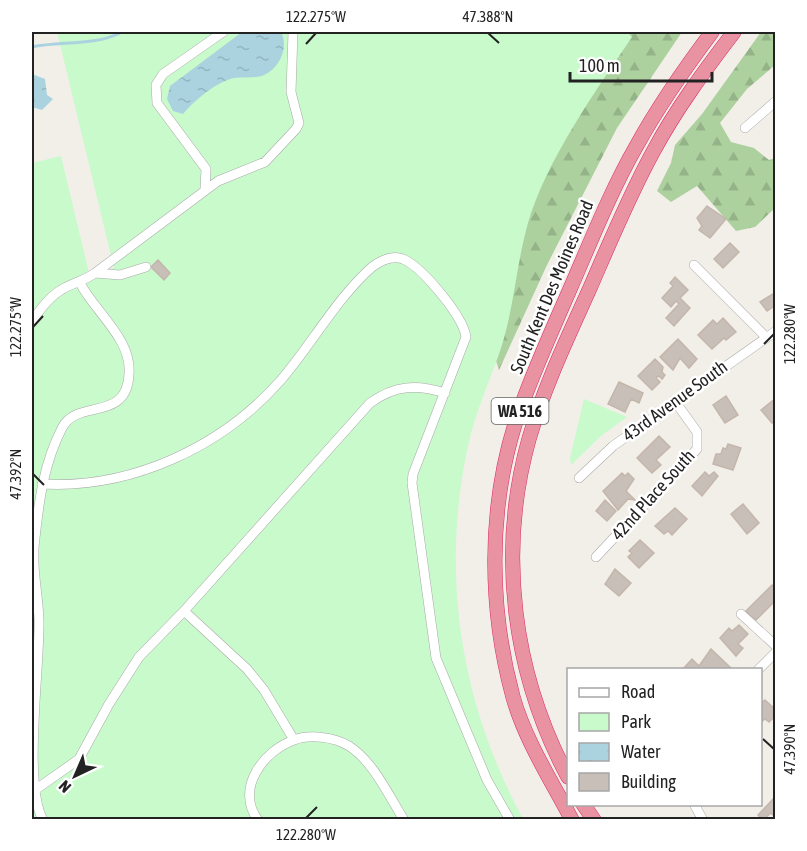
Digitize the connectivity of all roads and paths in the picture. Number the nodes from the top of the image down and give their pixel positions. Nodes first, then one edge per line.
1 (224, 32) edge
2 (293, 32) edge
3 (712, 32) edge
4 (734, 32) edge
5 (776, 101) edge
6 (745, 128) dead end
7 (205, 189) junction
8 (694, 265) dead end
9 (146, 267) dead end
10 (95, 273) junction
11 (80, 283) junction
12 (32, 321) edge
13 (776, 331) edge
14 (766, 337) junction
15 (445, 393) junction
16 (674, 400) junction
17 (579, 478) dead end
18 (42, 484) junction
19 (596, 557) dead end
20 (184, 611) junction
21 (741, 614) dead end
22 (776, 646) edge
23 (776, 652) edge
24 (759, 668) edge
25 (294, 740) junction
26 (567, 775) edge
27 (35, 790) junction
28 (584, 806) edge
29 (695, 806) edge
30 (43, 819) edge
31 (258, 819) edge
32 (404, 819) edge
33 (510, 819) edge
34 (572, 819) edge
35 (594, 819) edge
36 (703, 819) edge

1 - 7 street
2 - 7 street
3 - 34 highway, South Kent Des Moines Road / WA 516
4 - 26 highway, South Kent Des Moines Road / WA 516
5 - 6 street
7 - 10 street
8 - 14 street
9 - 10 street
10 - 11 street
11 - 12 street
11 - 18 street
13 - 14 street, 43rd Avenue South
14 - 16 street, 43rd Avenue South
15 - 18 street
15 - 20 street
15 - 33 street
16 - 17 street, 43rd Avenue South
16 - 19 street, 42nd Place South
18 - 27 street
20 - 25 street
20 - 27 street
21 - 22 street
23 - 24 street
25 - 31 street
25 - 32 street
27 - 30 street
28 - 35 highway
29 - 36 street

